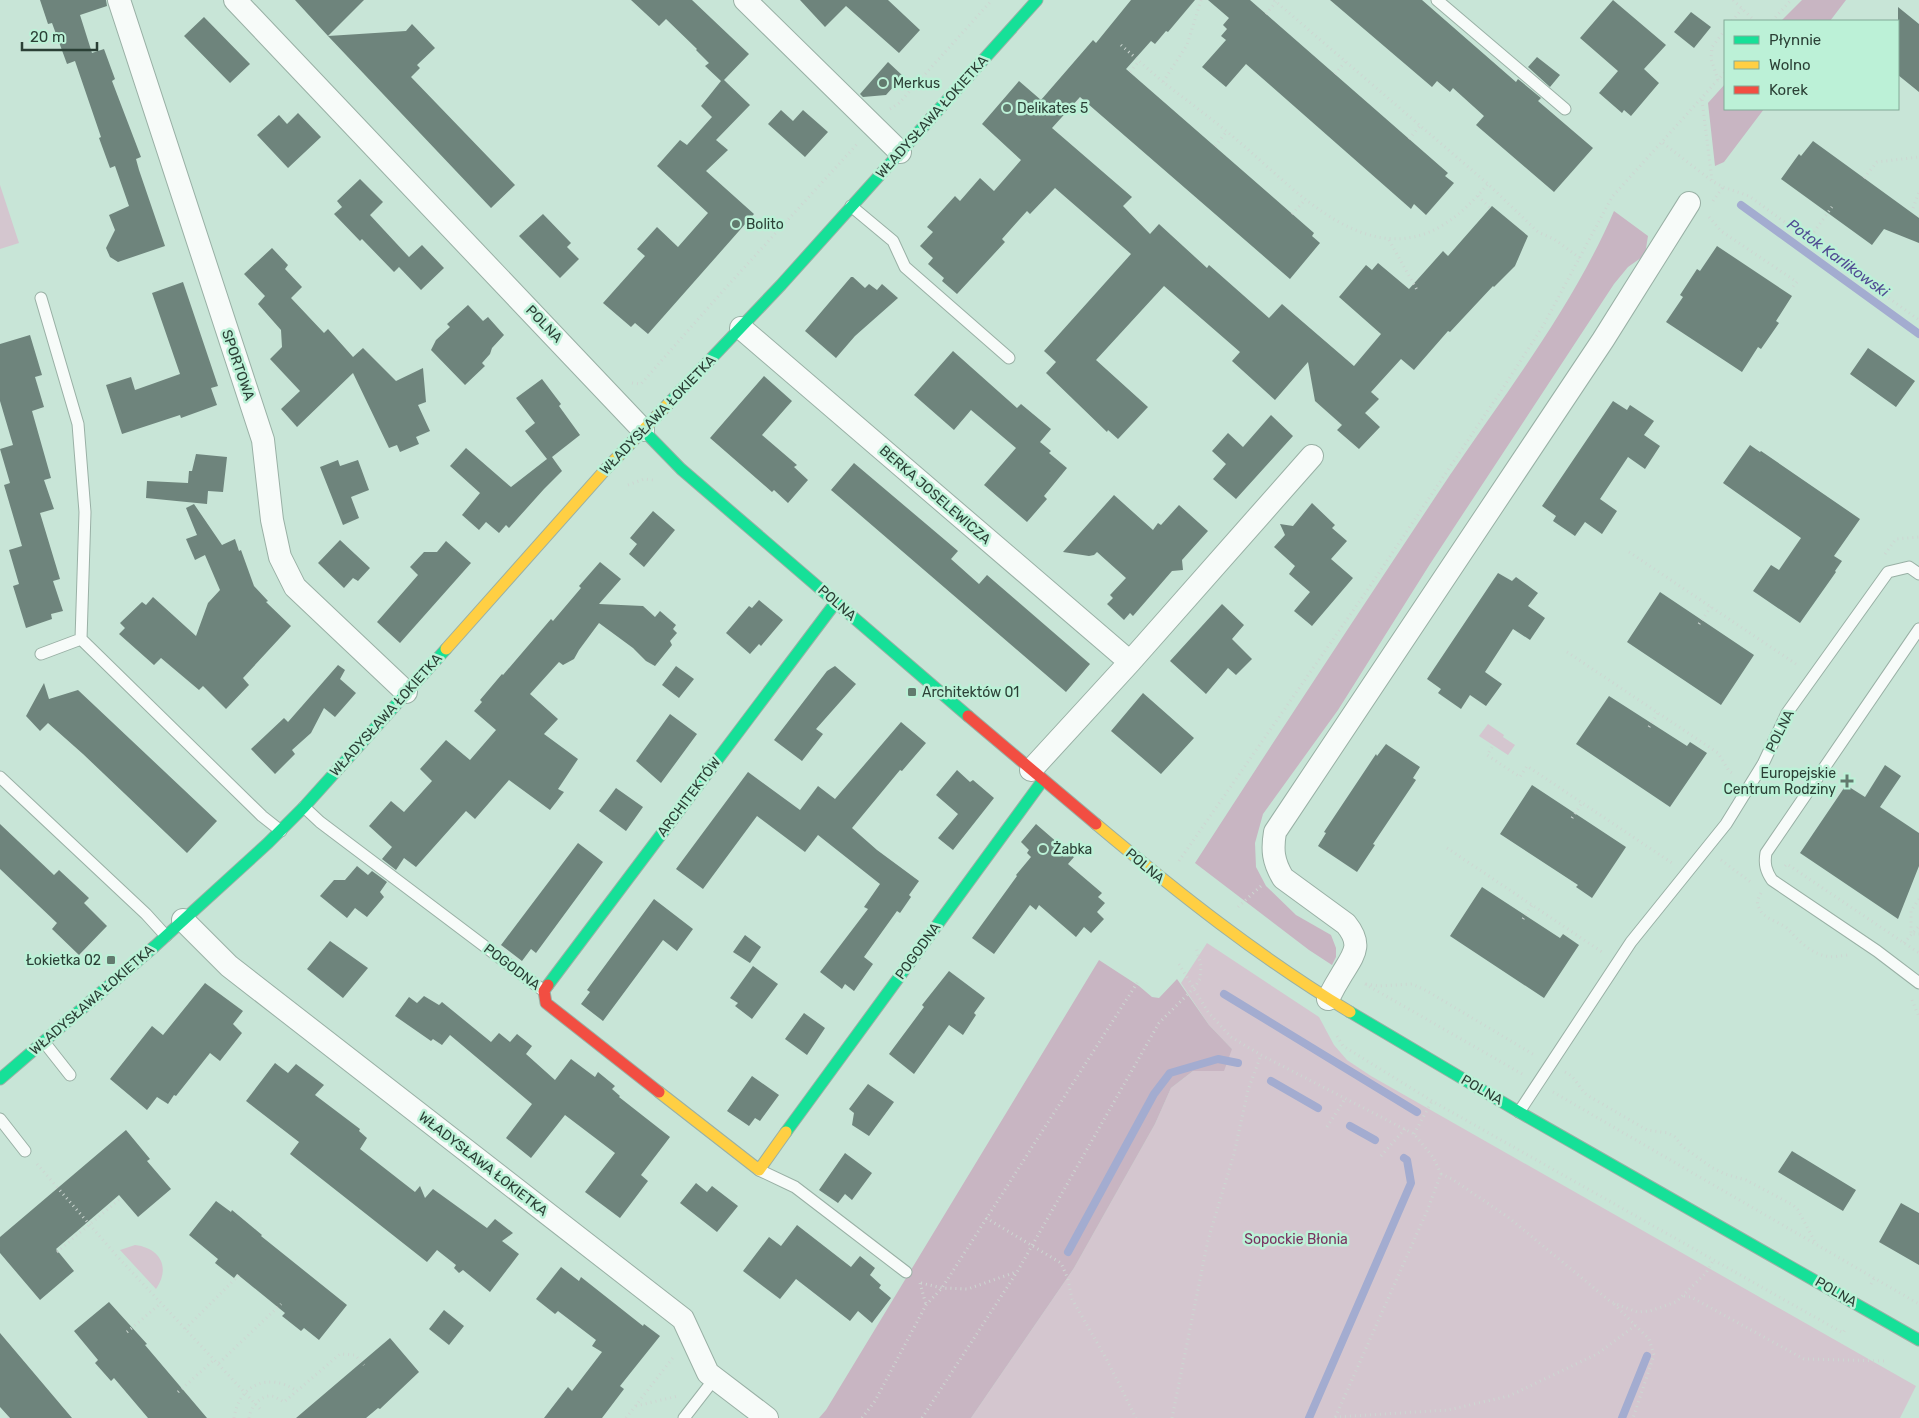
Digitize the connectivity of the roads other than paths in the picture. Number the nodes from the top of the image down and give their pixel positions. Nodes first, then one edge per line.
1 (119, 0) edge
2 (235, 0) edge
3 (746, 0) edge
4 (1037, 0) edge
5 (1437, 0) edge
6 (1565, 109) dead end
7 (900, 152) junction
8 (851, 206) junction
9 (1701, 207) road end
10 (42, 298) dead end
11 (740, 328) junction
12 (1009, 358) dead end
13 (643, 430) junction
14 (1312, 456) dead end
15 (1919, 574) edge
16 (836, 602) junction
17 (1919, 629) edge
18 (80, 640) junction
19 (41, 654) dead end
20 (1130, 662) junction
21 (406, 692) junction
22 (1037, 775) junction
23 (0, 777) edge
24 (304, 807) junction
25 (280, 831) junction
26 (183, 920) junction
27 (166, 936) junction
28 (1919, 983) edge
29 (544, 991) junction
30 (1328, 999) junction
31 (44, 1042) junction
32 (70, 1075) dead end
33 (0, 1079) edge
34 (1519, 1112) junction
35 (0, 1119) edge
36 (25, 1151) road end
37 (759, 1170) junction
38 (906, 1272) dead end
39 (1919, 1340) edge
40 (711, 1383) junction
41 (684, 1418) edge
42 (767, 1418) edge

1 - 21 street, SPORTOWA
2 - 13 street, POLNA
3 - 7 street
4 - 7 street, WŁADYSŁAWA ŁOKIETKA
5 - 6 lane
7 - 8 street, WŁADYSŁAWA ŁOKIETKA
8 - 11 street, WŁADYSŁAWA ŁOKIETKA
8 - 12 lane
9 - 30 street
10 - 18 lane
11 - 13 street, WŁADYSŁAWA ŁOKIETKA
11 - 20 street, BERKA JOSELEWICZA
13 - 16 street, POLNA
13 - 21 street, WŁADYSŁAWA ŁOKIETKA
14 - 20 street
15 - 34 lane, POLNA
16 - 22 street, POLNA
16 - 29 street, ARCHITEKTÓW
17 - 28 lane
18 - 19 lane
18 - 25 lane
20 - 22 street
21 - 24 street, WŁADYSŁAWA ŁOKIETKA
22 - 30 street, POLNA
22 - 37 street, POGODNA
23 - 27 lane
24 - 25 street, WŁADYSŁAWA ŁOKIETKA
24 - 29 lane, POGODNA
25 - 26 street, WŁADYSŁAWA ŁOKIETKA
26 - 27 street, WŁADYSŁAWA ŁOKIETKA
26 - 40 street, WŁADYSŁAWA ŁOKIETKA
27 - 31 street, WŁADYSŁAWA ŁOKIETKA
29 - 37 street, POGODNA
30 - 34 street, POLNA
31 - 32 lane
31 - 33 street, WŁADYSŁAWA ŁOKIETKA
34 - 39 street, POLNA
35 - 36 lane
37 - 38 lane, POGODNA
40 - 41 lane
40 - 42 street, WŁADYSŁAWA ŁOKIETKA

